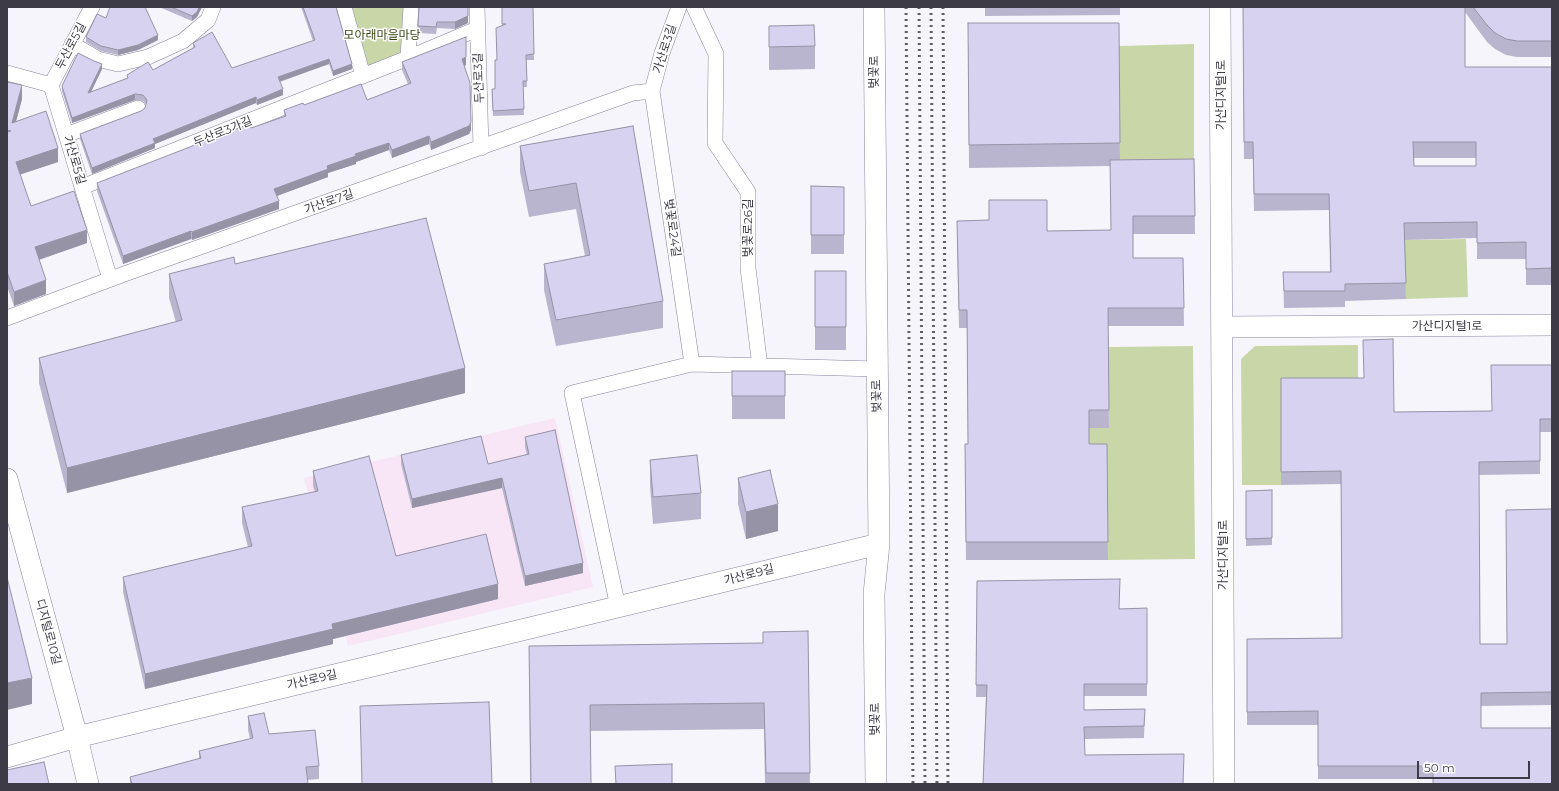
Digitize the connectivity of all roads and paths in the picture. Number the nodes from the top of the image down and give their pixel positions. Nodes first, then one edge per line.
1 (92, 7) edge
2 (213, 7) edge
3 (344, 7) edge
4 (411, 7) edge
5 (477, 7) edge
6 (679, 7) edge
7 (694, 7) edge
8 (874, 7) edge
9 (1220, 7) edge
10 (477, 29) junction
11 (72, 44) junction
12 (408, 58) junction
13 (7, 73) edge
14 (363, 76) junction
15 (51, 85) junction
16 (652, 91) junction
17 (138, 108) dead end
18 (66, 135) junction
19 (481, 148) junction
20 (82, 187) junction
21 (110, 279) junction
22 (7, 318) edge
23 (1552, 325) edge
24 (1222, 327) junction
25 (692, 364) junction
26 (760, 367) junction
27 (877, 369) junction
28 (7, 479) edge
29 (879, 544) junction
30 (618, 607) junction
31 (77, 737) junction
32 (7, 757) edge
33 (88, 784) edge
34 (876, 784) edge
35 (1224, 784) edge

1 - 11 street, 두산로5길
2 - 11 street
3 - 14 street
4 - 12 street
5 - 10 street, 두산로3길
6 - 16 street, 가산로3길
7 - 26 street, 벚꽃로26길
8 - 27 street, 벚꽃로
9 - 24 street, 가산디지털1로
10 - 12 street, 두산로3가길
10 - 19 street, 두산로3길
11 - 15 street, 두산로5길
12 - 14 street, 두산로3가길
13 - 15 street
14 - 20 street, 두산로3가길
15 - 18 street, 가산로5길
16 - 19 street, 가산로7길
16 - 25 street, 벚꽃로24길
17 - 18 street
18 - 20 street, 가산로5길
19 - 21 street, 가산로7길
20 - 21 street, 가산로5길
21 - 22 street, 가산로7길
23 - 24 street, 가산디지털1로
24 - 35 street, 가산디지털1로
25 - 26 street
25 - 30 street
26 - 27 street
27 - 29 street, 벚꽃로
28 - 31 street, 디지털로10길
29 - 30 street, 가산로9길
29 - 34 street, 벚꽃로
30 - 31 street, 가산로9길
31 - 32 street, 가산로9길
31 - 33 street, 디지털로10길

